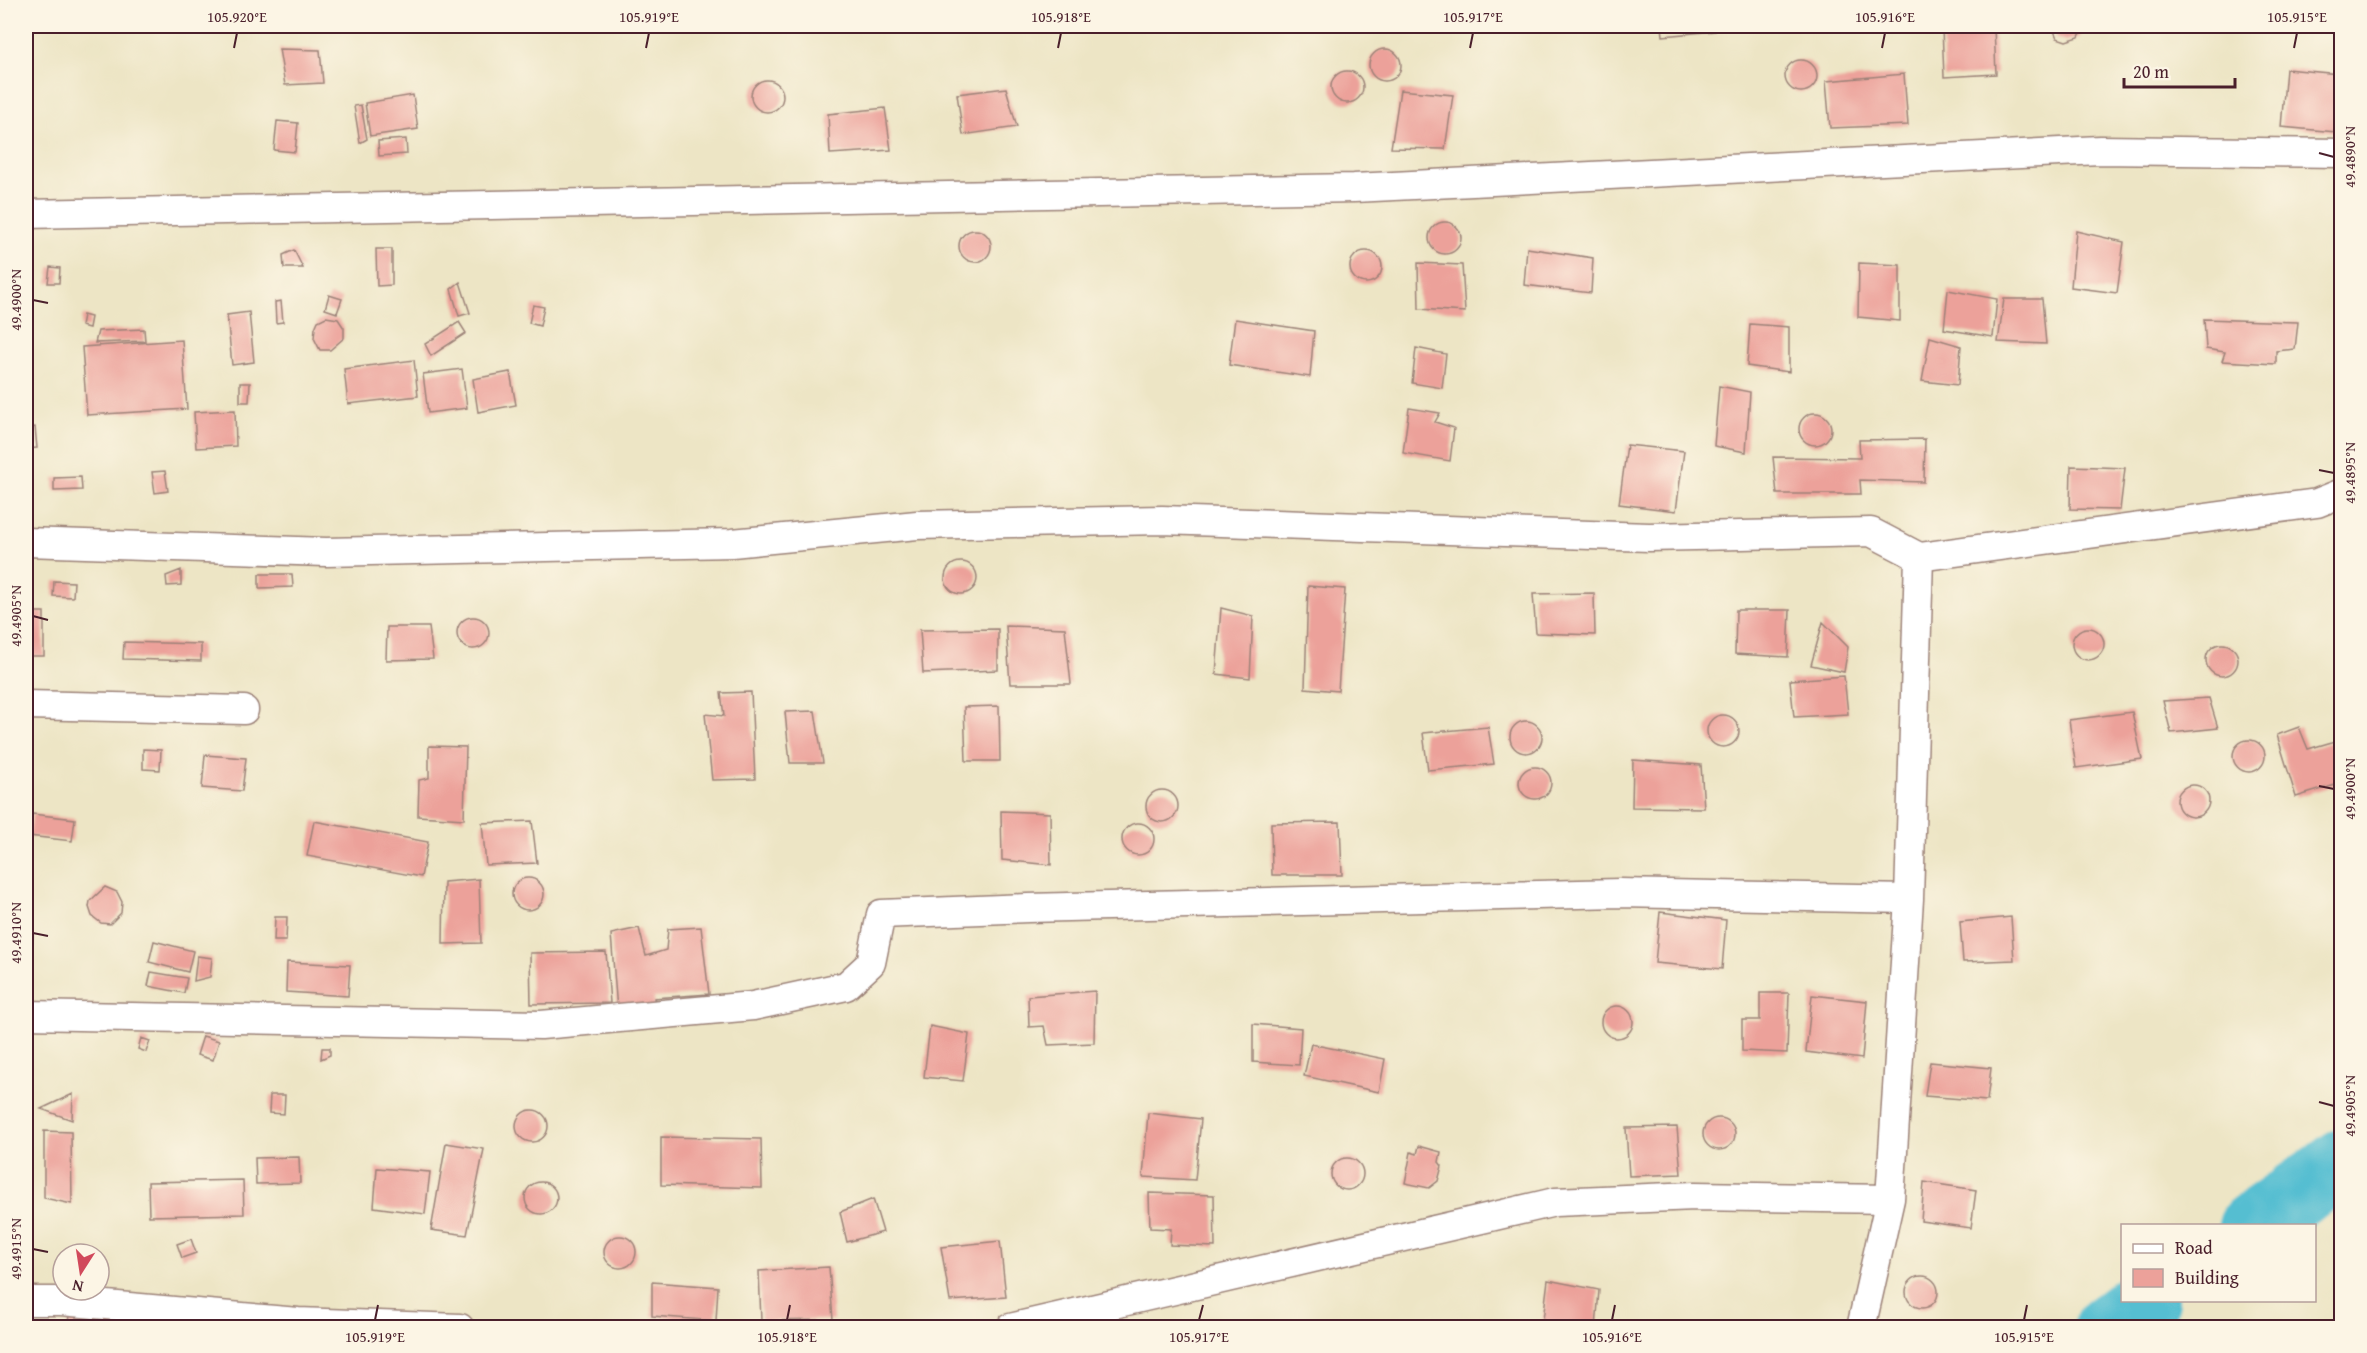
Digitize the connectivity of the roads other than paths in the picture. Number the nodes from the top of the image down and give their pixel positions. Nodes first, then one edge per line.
1 (2342, 153) edge
2 (26, 214) edge
3 (2342, 492) edge
4 (26, 542) edge
5 (1919, 557) junction
6 (26, 705) edge
7 (244, 710) dead end
8 (1909, 899) junction
9 (26, 1015) edge
10 (1890, 1198) junction
11 (26, 1301) edge
12 (340, 1326) edge
13 (460, 1328) edge
14 (1010, 1328) edge
15 (1861, 1328) edge

1 - 2 street
3 - 5 street
4 - 5 street
5 - 8 street
6 - 7 street
8 - 9 street
8 - 10 street
10 - 14 street
10 - 15 street
11 - 12 street
12 - 13 street

